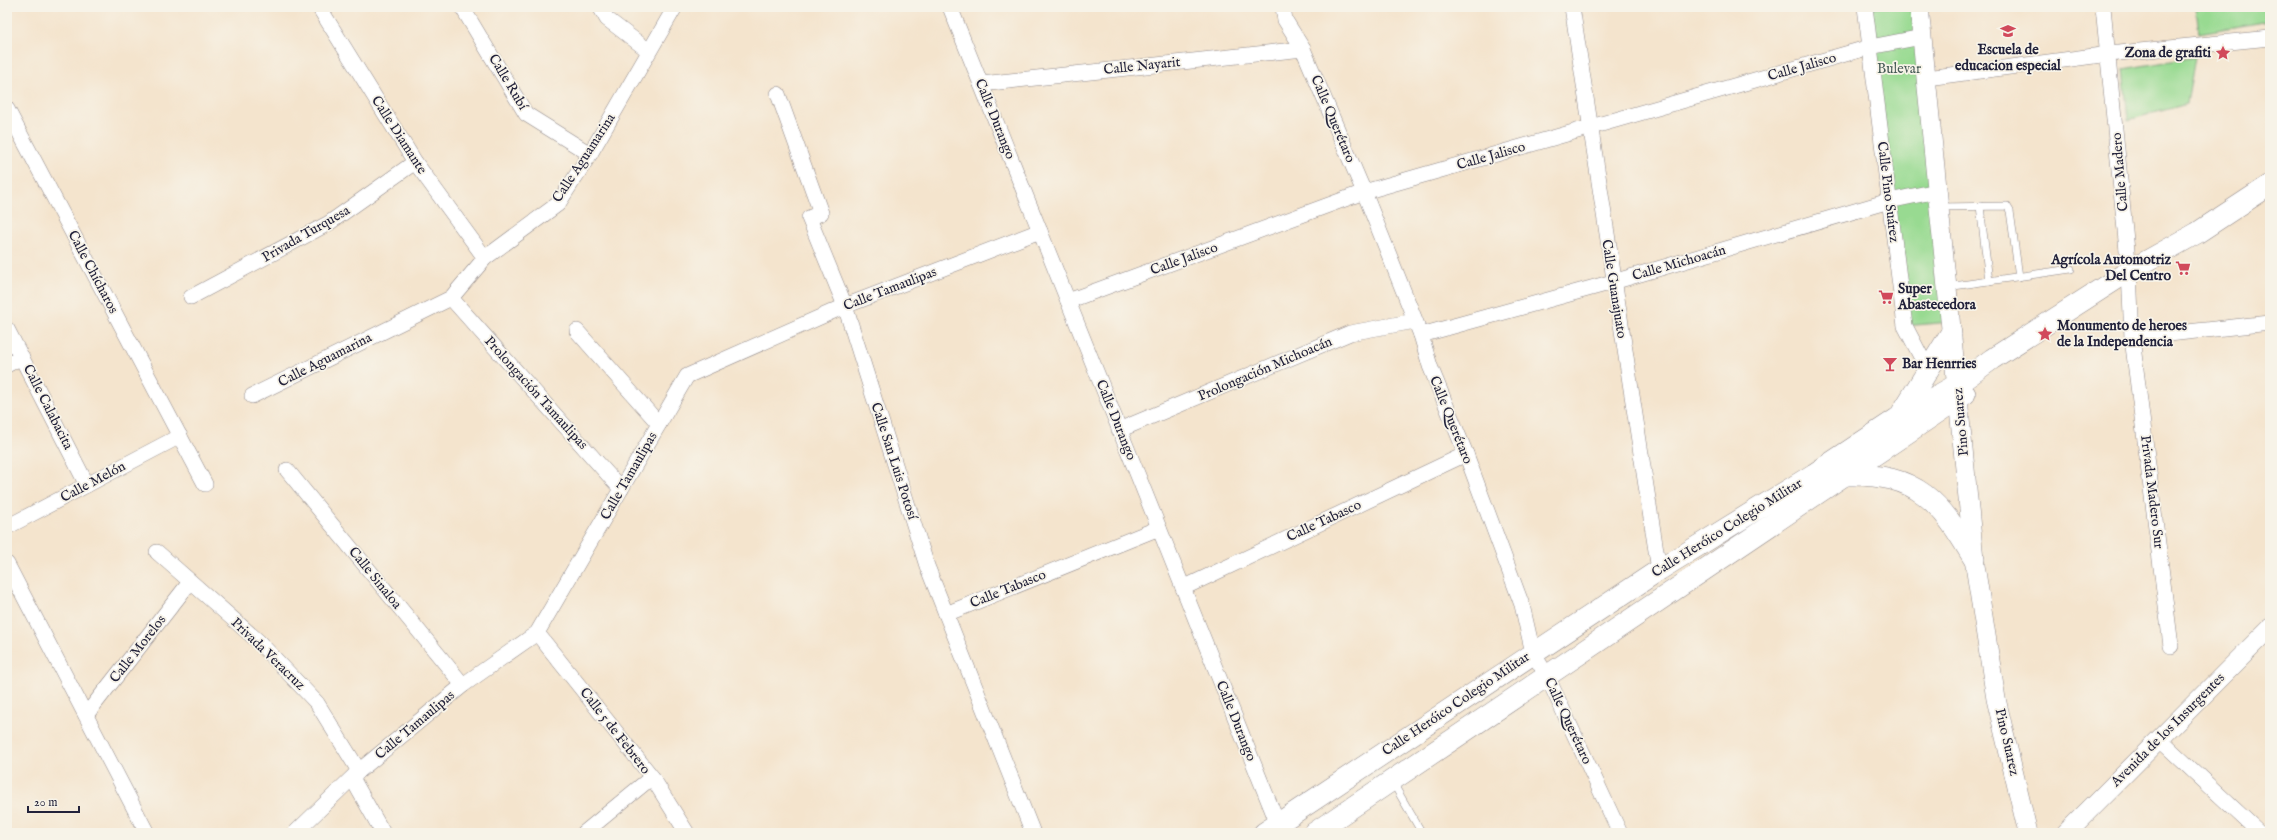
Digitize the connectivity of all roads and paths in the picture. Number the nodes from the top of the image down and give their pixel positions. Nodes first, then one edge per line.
1 (319, 7) edge
2 (462, 7) edge
3 (600, 7) edge
4 (675, 7) edge
5 (950, 7) edge
6 (1283, 7) edge
7 (1572, 7) edge
8 (1865, 7) edge
9 (1919, 7) edge
10 (2103, 7) edge
11 (1922, 37) junction
12 (2270, 38) edge
13 (1870, 47) junction
14 (1303, 49) junction
15 (649, 51) junction
16 (2108, 54) junction
17 (1927, 78) junction
18 (981, 84) junction
19 (778, 94) dead end
20 (7, 109) edge
21 (1589, 128) junction
22 (590, 154) junction
23 (416, 162) junction
24 (2270, 185) edge
25 (1364, 192) junction
26 (1938, 199) junction
27 (1889, 201) junction
28 (1980, 206) junction
29 (1040, 231) junction
30 (485, 258) junction
31 (2072, 269) dead end
32 (2019, 277) junction
33 (2129, 277) junction
34 (1989, 281) junction
35 (1614, 282) junction
36 (1946, 287) junction
37 (191, 297) dead end
38 (451, 298) junction
39 (1068, 301) junction
40 (845, 306) junction
41 (1415, 321) junction
42 (2270, 323) edge
43 (7, 329) edge
44 (577, 331) dead end
45 (1951, 333) junction
46 (1421, 335) junction
47 (2132, 338) junction
48 (22, 357) junction
49 (7, 365) edge
50 (1929, 372) junction
51 (1959, 391) junction
52 (252, 396) dead end
53 (1898, 418) junction
54 (659, 424) junction
55 (1119, 430) junction
56 (180, 436) junction
57 (1466, 454) junction
58 (287, 470) dead end
59 (1846, 475) junction
60 (1819, 482) junction
61 (205, 484) dead end
62 (87, 485) junction
63 (622, 489) junction
64 (7, 527) edge
65 (1159, 528) junction
66 (157, 552) dead end
67 (1974, 559) junction
68 (7, 564) edge
69 (1659, 570) junction
70 (190, 582) junction
71 (1183, 588) junction
72 (946, 614) junction
73 (2270, 628) edge
74 (537, 633) junction
75 (2171, 646) dead end
76 (1533, 653) junction
77 (1547, 676) junction
78 (463, 685) junction
79 (86, 715) junction
80 (2159, 739) junction
81 (355, 775) junction
82 (652, 777) junction
83 (1392, 781) junction
84 (1324, 829) edge
85 (1274, 830) edge
86 (147, 833) edge
87 (296, 833) edge
88 (383, 833) edge
89 (584, 833) edge
90 (687, 833) edge
91 (1033, 833) edge
92 (1422, 833) edge
93 (1620, 833) edge
94 (2028, 833) edge
95 (2066, 833) edge
96 (2260, 833) edge

1 - 23 street, Calle Diamante
2 - 22 street, Calle Rubí
3 - 15 street
4 - 15 street, Calle Aguamarina
5 - 18 street, Calle Durango
6 - 14 street, Calle Querétaro
7 - 21 street, Calle Guanajuato
8 - 13 street, Calle Pino Suárez
9 - 11 street, Pino Suarez
10 - 16 street, Calle Madero
11 - 13 street, Calle Jalisco
11 - 17 street, Pino Suarez
12 - 16 street
13 - 21 street, Calle Jalisco
13 - 27 street, Calle Pino Suárez
14 - 18 street, Calle Nayarit
14 - 25 street, Calle Querétaro
15 - 22 street, Calle Aguamarina
16 - 17 street
16 - 33 street, Calle Madero
17 - 26 street, Pino Suarez
18 - 29 street, Calle Durango
19 - 40 street, Calle San Luis Potosí
20 - 56 street, Calle Chícharos
21 - 25 street, Calle Jalisco
21 - 35 street, Calle Guanajuato
22 - 30 street, Calle Aguamarina
23 - 30 street, Calle Diamante
23 - 37 street, Privada Turquesa
24 - 33 main road, Calle Heróico Colegio Militar
25 - 39 street, Calle Jalisco
25 - 41 street, Calle Querétaro
26 - 27 street, Calle Michoacán
26 - 28 lane
26 - 36 street, Pino Suarez
27 - 35 street, Calle Michoacán
27 - 50 street, Calle Pino Suárez
28 - 32 lane
28 - 34 lane
29 - 39 street, Calle Durango
29 - 40 street, Calle Tamaulipas
30 - 38 street, Calle Aguamarina
31 - 32 lane
32 - 34 lane
33 - 47 street, Calle Madero
33 - 51 main road, Calle Heróico Colegio Militar
34 - 36 lane
35 - 46 street, Calle Michoacán
35 - 69 street, Calle Guanajuato
36 - 45 street, Pino Suarez
38 - 52 street, Calle Aguamarina
38 - 63 street, Prolongación Tamaulipas
39 - 55 street, Calle Durango
40 - 54 street, Calle Tamaulipas
40 - 72 street, Calle San Luis Potosí
41 - 46 street, Calle Querétaro
41 - 55 street, Prolongación Michoacán
42 - 47 street
43 - 48 street, Calle Calabacita
44 - 54 street
45 - 50 main road
45 - 51 street, Pino Suarez
46 - 57 street, Calle Querétaro
47 - 75 street, Privada Madero Sur
48 - 49 street
48 - 62 street, Calle Calabacita
50 - 53 main road
51 - 53 main road, Calle Heróico Colegio Militar
51 - 59 main road, Calle Heróico Colegio Militar
51 - 67 street, Pino Suarez
53 - 60 main road, Calle Heróico Colegio Militar
54 - 63 street, Calle Tamaulipas
55 - 65 street, Calle Durango
56 - 61 street, Calle Chícharos
56 - 62 street, Calle Melón
57 - 71 street, Calle Tabasco
57 - 76 street, Calle Querétaro
58 - 78 street, Calle Sinaloa
59 - 60 main road, Calle Heróico Colegio Militar
59 - 67 main road
60 - 69 main road, Calle Heróico Colegio Militar
60 - 77 main road, Calle Heróico Colegio Militar
62 - 64 street, Calle Melón
63 - 74 street, Calle Tamaulipas
65 - 71 street, Calle Durango
65 - 72 street, Calle Tabasco
66 - 70 street, Privada Veracruz
67 - 94 street, Pino Suarez
68 - 79 street
69 - 76 main road, Calle Heróico Colegio Militar
70 - 79 street, Calle Morelos
70 - 81 street, Privada Veracruz
71 - 85 street, Calle Durango
72 - 91 street, Calle San Luis Potosí
73 - 80 street, Avenida de los Insurgentes
74 - 78 street, Calle Tamaulipas
74 - 82 street, Calle 5 de Febrero
76 - 77 street, Calle Querétaro
76 - 85 main road, Calle Heróico Colegio Militar
77 - 83 main road, Calle Heróico Colegio Militar
77 - 93 street, Calle Querétaro
78 - 81 street, Calle Tamaulipas
79 - 86 street
80 - 95 street, Avenida de los Insurgentes
80 - 96 street
81 - 87 street, Calle Tamaulipas
81 - 88 street, Privada Veracruz
82 - 89 street
82 - 90 street, Calle 5 de Febrero
83 - 84 main road, Calle Heróico Colegio Militar
83 - 92 lane

